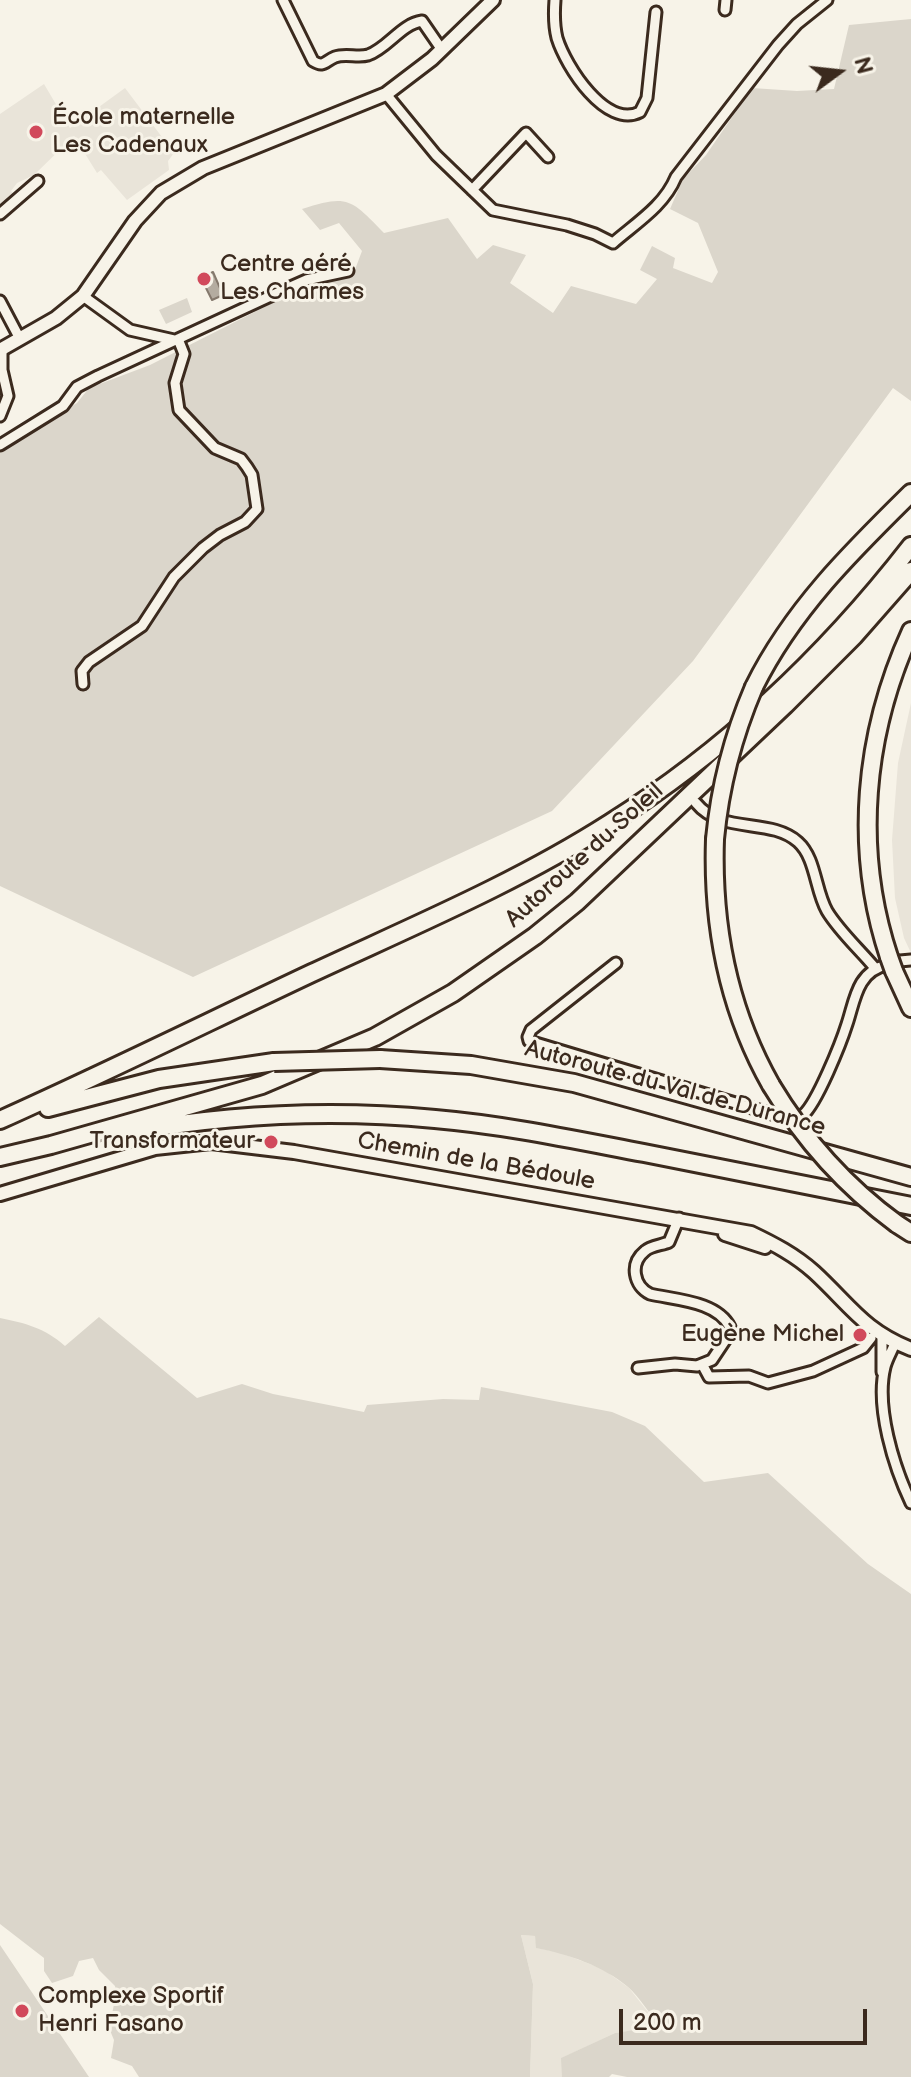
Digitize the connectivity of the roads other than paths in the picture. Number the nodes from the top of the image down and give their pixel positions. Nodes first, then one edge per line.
1 (283, 0) edge
2 (493, 0) edge
3 (555, 0) edge
4 (827, 0) edge
5 (656, 12) dead end
6 (442, 50) junction
7 (386, 94) junction
8 (548, 157) dead end
9 (38, 181) dead end
10 (472, 190) junction
11 (0, 214) edge
12 (348, 271) dead end
13 (83, 296) junction
14 (0, 301) edge
15 (20, 339) junction
16 (176, 340) junction
17 (1, 350) edge
18 (0, 416) edge
19 (0, 445) edge
20 (911, 493) edge
21 (911, 546) edge
22 (911, 571) edge
23 (911, 631) edge
24 (83, 684) dead end
25 (696, 803) dead end
26 (911, 960) edge
27 (616, 963) dead end
28 (892, 964) junction
29 (875, 968) junction
30 (911, 1008) edge
31 (0, 1121) edge
32 (51, 1145) junction
33 (0, 1157) edge
34 (911, 1177) edge
35 (0, 1194) edge
36 (0, 1201) edge
37 (911, 1206) edge
38 (678, 1221) junction
39 (904, 1229) edge
40 (884, 1342) junction
41 (911, 1349) edge
42 (911, 1356) edge
43 (702, 1364) junction
44 (638, 1368) dead end
45 (911, 1503) edge

1 - 6 street
2 - 6 street
3 - 5 street
4 - 10 street
6 - 7 street
7 - 10 street
7 - 13 street
8 - 10 street
9 - 11 street
12 - 16 street
13 - 15 street
13 - 16 street
14 - 15 street
15 - 17 street
16 - 19 street
16 - 24 street
17 - 18 street
20 - 39 highway, bridge
21 - 31 highway, Autoroute du Soleil
22 - 32 highway, Autoroute du Soleil
23 - 28 highway
25 - 29 street
26 - 28 street
27 - 29 street
28 - 29 street
28 - 30 highway
31 - 34 highway, Autoroute du Val de Durance, bridge
32 - 33 highway, Autoroute du Soleil
32 - 37 highway
35 - 38 street, Chemin de la Bédoule
36 - 38 street, Chemin de la Bédoule
38 - 40 street, Chemin de la Bédoule
38 - 43 street
40 - 41 street, Chemin de la Bédoule
40 - 42 street, Chemin de la Bédoule
40 - 43 street
40 - 45 street
43 - 44 street

